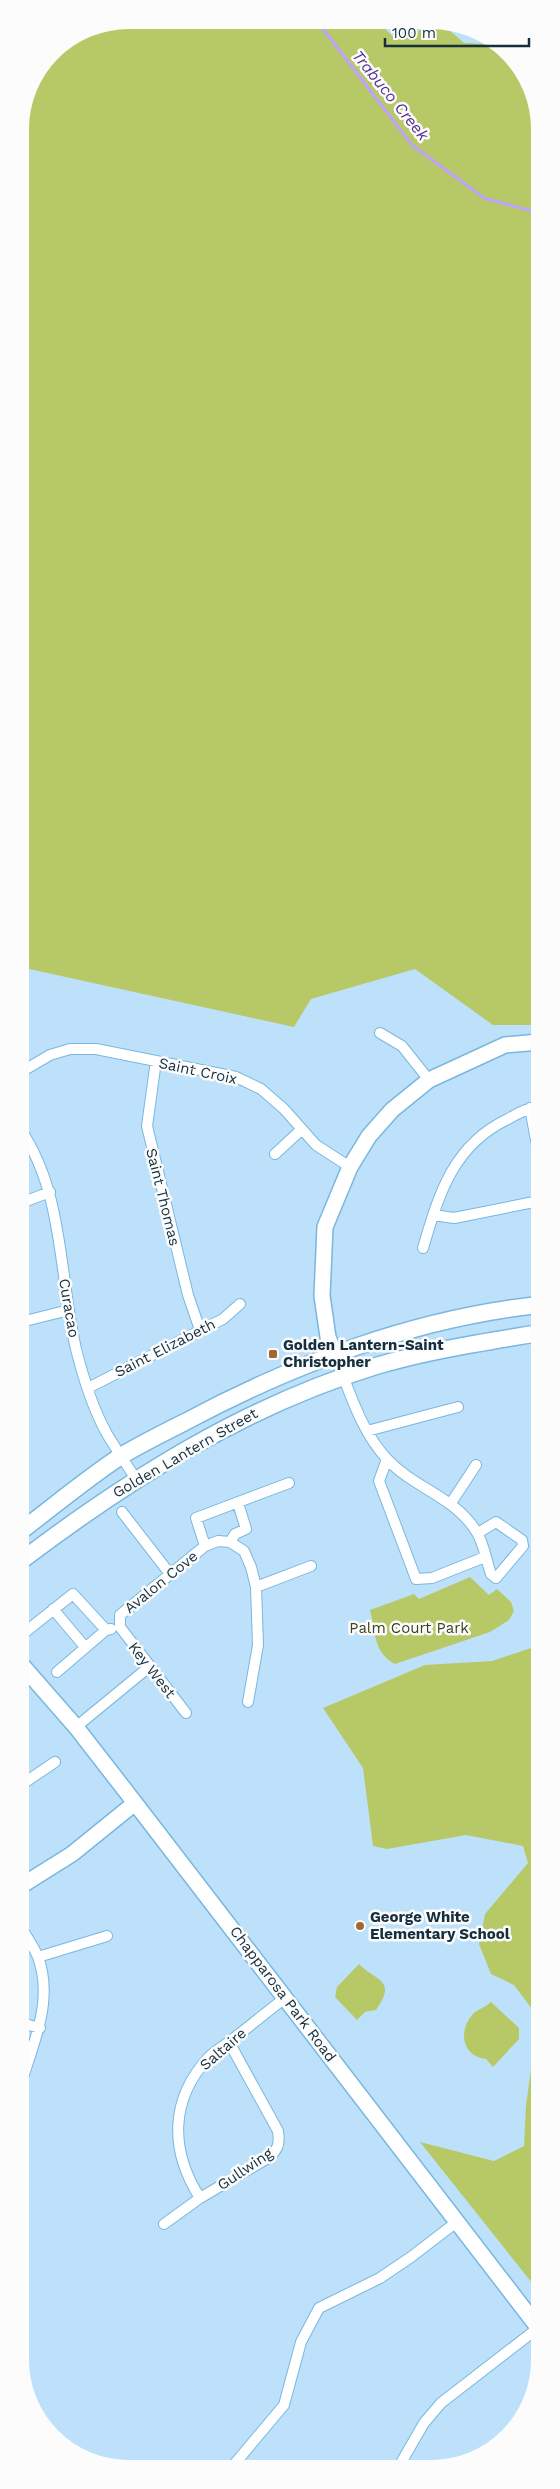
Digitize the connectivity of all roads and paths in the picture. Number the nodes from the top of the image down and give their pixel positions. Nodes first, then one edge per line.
1 (380, 1033) dead end
2 (531, 1043) edge
3 (156, 1061) junction
4 (29, 1067) edge
5 (429, 1080) junction
6 (531, 1108) edge
7 (301, 1130) junction
8 (29, 1144) edge
9 (275, 1154) dead end
10 (350, 1167) junction
11 (50, 1192) junction
12 (29, 1200) edge
13 (531, 1203) edge
14 (433, 1215) junction
15 (423, 1248) dead end
16 (240, 1304) dead end
17 (531, 1306) edge
18 (69, 1310) junction
19 (29, 1320) edge
20 (200, 1330) junction
21 (531, 1335) edge
22 (335, 1355) junction
23 (344, 1377) junction
24 (88, 1388) junction
25 (458, 1407) dead end
26 (367, 1431) junction
27 (122, 1456) junction
28 (387, 1459) junction
29 (476, 1465) dead end
30 (136, 1479) junction
31 (289, 1483) dead end
32 (238, 1503) junction
33 (451, 1503) junction
34 (122, 1512) dead end
35 (29, 1525) edge
36 (478, 1533) junction
37 (230, 1542) junction
38 (205, 1546) junction
39 (29, 1555) edge
40 (485, 1557) junction
41 (311, 1566) dead end
42 (170, 1574) junction
43 (256, 1587) junction
44 (53, 1609) junction
45 (120, 1627) junction
46 (29, 1629) edge
47 (106, 1630) junction
48 (85, 1647) junction
49 (149, 1667) junction
50 (57, 1672) dead end
51 (29, 1673) edge
52 (248, 1702) dead end
53 (186, 1713) dead end
54 (76, 1727) junction
55 (55, 1762) dead end
56 (29, 1780) edge
57 (135, 1803) junction
58 (29, 1881) edge
59 (107, 1936) dead end
60 (29, 1941) edge
61 (38, 1957) junction
62 (285, 1998) junction
63 (29, 2025) edge
64 (40, 2028) junction
65 (228, 2042) junction
66 (29, 2060) edge
67 (200, 2198) junction
68 (458, 2221) junction
69 (164, 2224) dead end
70 (531, 2318) edge
71 (531, 2335) edge
72 (238, 2460) edge
73 (403, 2460) edge

1 - 5 street
2 - 5 street
3 - 4 street, Saint Croix
3 - 7 street, Saint Croix
3 - 20 street, Saint Thomas
5 - 10 street
6 - 14 street
7 - 9 street
7 - 10 street, Saint Croix
8 - 11 street, Curacao
10 - 22 street
11 - 12 street
11 - 18 street, Curacao
13 - 14 street
14 - 15 street
16 - 20 street, Saint Elizabeth
17 - 22 main road, Golden Lantern Street
18 - 19 street
18 - 24 street, Curacao
20 - 24 street, Saint Elizabeth
21 - 23 main road, Golden Lantern Street
22 - 23 street
22 - 27 main road, Golden Lantern Street
23 - 26 street
23 - 30 main road, Golden Lantern Street
24 - 27 street, Curacao
25 - 26 street
26 - 28 street
27 - 30 street, Curacao
27 - 35 main road, Golden Lantern Street
28 - 33 street
28 - 40 street
29 - 33 street
30 - 39 main road, Golden Lantern Street
31 - 32 street
32 - 37 street
32 - 38 street
33 - 36 street
34 - 42 street
36 - 40 street
36 - 40 street
37 - 38 street, Avalon Cove
37 - 43 street
38 - 42 street, Avalon Cove
41 - 43 street
42 - 45 street, Avalon Cove
43 - 52 street
44 - 46 street
44 - 47 street
44 - 48 street
45 - 47 street, Avalon Cove
45 - 49 street, Key West
47 - 48 street, Avalon Cove
48 - 50 street, Avalon Cove
49 - 53 street, Key West
49 - 54 street
51 - 54 street, Chapparosa Park Road
54 - 57 street, Chapparosa Park Road
55 - 56 street
57 - 58 street
57 - 62 street, Chapparosa Park Road
59 - 61 street
60 - 61 street
61 - 64 street
62 - 65 street, Saltaire
62 - 68 street, Chapparosa Park Road
63 - 64 street
64 - 66 street
65 - 67 street, Saltaire
65 - 67 street, Gullwing
67 - 69 street, Gullwing
68 - 70 street, Chapparosa Park Road
68 - 72 street
71 - 73 street

